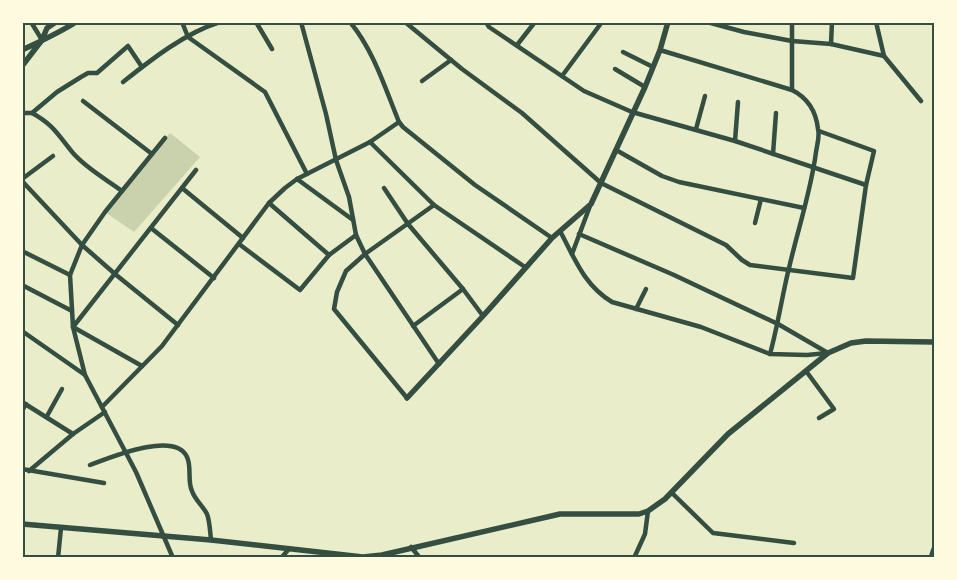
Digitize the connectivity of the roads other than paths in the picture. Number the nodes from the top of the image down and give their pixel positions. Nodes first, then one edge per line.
1 (31, 22) edge
2 (56, 22) edge
3 (76, 22) edge
4 (182, 22) edge
5 (220, 22) edge
6 (256, 22) edge
7 (301, 22) edge
8 (350, 22) edge
9 (405, 22) edge
10 (486, 22) edge
11 (535, 22) edge
12 (602, 22) edge
13 (668, 22) edge
14 (707, 22) edge
15 (792, 22) edge
16 (832, 22) edge
17 (876, 22) edge
18 (188, 37) junction
19 (42, 40) junction
20 (792, 41) junction
21 (831, 44) junction
22 (517, 45) junction
23 (272, 49) dead end
24 (22, 50) edge
25 (660, 50) junction
26 (623, 52) dead end
27 (884, 56) junction
28 (451, 60) junction
29 (22, 66) edge
30 (142, 67) junction
31 (653, 67) junction
32 (615, 69) dead end
33 (562, 76) junction
34 (422, 81) dead end
35 (123, 82) dead end
36 (645, 87) junction
37 (792, 90) junction
38 (705, 96) dead end
39 (83, 101) dead end
40 (738, 102) dead end
41 (921, 102) dead end
42 (632, 112) junction
43 (22, 113) edge
44 (32, 113) junction
45 (776, 113) dead end
46 (399, 122) junction
47 (696, 129) junction
48 (819, 131) junction
49 (165, 138) dead end
50 (735, 141) junction
51 (370, 142) junction
52 (616, 150) junction
53 (152, 154) junction
54 (773, 154) junction
55 (53, 156) dead end
56 (336, 160) junction
57 (814, 168) junction
58 (196, 170) dead end
59 (307, 174) junction
60 (297, 179) junction
61 (22, 180) edge
62 (601, 183) junction
63 (866, 186) junction
64 (182, 188) junction
65 (384, 188) dead end
66 (122, 191) junction
67 (761, 199) junction
68 (269, 203) junction
69 (591, 204) junction
70 (434, 205) junction
71 (804, 208) junction
72 (353, 220) junction
73 (755, 223) dead end
74 (408, 224) junction
75 (150, 228) junction
76 (560, 232) junction
77 (579, 234) junction
78 (356, 235) junction
79 (243, 238) junction
80 (552, 238) junction
81 (239, 244) junction
82 (82, 245) junction
83 (22, 251) edge
84 (365, 254) junction
85 (572, 254) junction
86 (329, 255) junction
87 (525, 267) junction
88 (788, 270) junction
89 (115, 274) junction
90 (70, 275) junction
91 (214, 278) junction
92 (22, 285) edge
93 (463, 289) junction
94 (646, 289) dead end
95 (636, 309) junction
96 (72, 311) junction
97 (483, 316) junction
98 (778, 324) junction
99 (178, 326) junction
100 (413, 326) junction
101 (74, 327) junction
102 (22, 331) edge
103 (934, 342) edge
104 (828, 353) junction
105 (770, 354) junction
106 (439, 364) junction
107 (142, 366) junction
108 (806, 371) junction
109 (85, 375) junction
110 (62, 389) dead end
111 (408, 398) joint
112 (24, 403) edge
113 (104, 409) junction
114 (22, 412) edge
115 (47, 416) junction
116 (819, 418) dead end
117 (73, 434) junction
118 (126, 452) junction
119 (90, 465) dead end
120 (22, 469) edge
121 (29, 470) junction
122 (104, 483) dead end
123 (672, 493) junction
124 (648, 511) junction
125 (22, 524) edge
126 (61, 528) junction
127 (165, 537) junction
128 (211, 540) junction
129 (794, 543) dead end
130 (411, 547) junction
131 (934, 548) edge
132 (289, 549) junction
133 (362, 557) edge
134 (58, 558) edge
135 (173, 558) edge
136 (281, 558) edge
137 (420, 558) edge
138 (634, 558) edge
139 (931, 558) edge

1 - 19 street
2 - 19 street
3 - 19 street
4 - 18 street
5 - 18 street
6 - 23 street
7 - 56 street
8 - 46 street
9 - 28 street
10 - 22 street
11 - 22 street
12 - 33 street
13 - 25 street
14 - 20 street
15 - 20 street
16 - 21 street
17 - 27 street
18 - 30 street
18 - 59 street
19 - 24 street
19 - 29 street
20 - 21 street
20 - 37 street
21 - 27 street
22 - 33 street
25 - 31 street
25 - 37 street
26 - 31 street
27 - 41 street
28 - 34 street
28 - 62 street
30 - 35 street
30 - 44 street
31 - 36 street
32 - 36 street
33 - 42 street
36 - 42 street
37 - 48 street
38 - 47 street
39 - 53 street
40 - 50 street
42 - 47 street
42 - 52 street
43 - 44 street
44 - 66 street
45 - 54 street
46 - 51 street
46 - 80 street
47 - 50 street
48 - 57 street
48 - 63 street
49 - 53 street
50 - 54 street
51 - 56 street
51 - 70 street
52 - 62 street
52 - 67 street
53 - 66 street
54 - 57 street
55 - 61 street
56 - 59 street
56 - 72 street
57 - 63 street
57 - 71 street
58 - 64 street
59 - 60 street
60 - 68 street
60 - 72 street
61 - 82 street
62 - 69 street
62 - 88 street
63 - 88 street
64 - 75 street
64 - 79 street
65 - 74 street
66 - 82 street
67 - 71 street
67 - 73 street
68 - 79 street
68 - 86 street
69 - 76 street
69 - 77 street
70 - 74 street
70 - 87 street
71 - 88 street
72 - 78 street
74 - 84 street
74 - 93 street
75 - 89 street
75 - 91 street
76 - 80 street
76 - 85 street
77 - 85 street
77 - 98 street
78 - 84 street
78 - 86 street
79 - 81 street
80 - 87 street
81 - 86 street
81 - 91 street
82 - 89 street
82 - 90 street
83 - 90 street
84 - 100 street
84 - 111 street
85 - 95 street
87 - 97 street
88 - 98 street
89 - 99 street
89 - 101 street
90 - 96 street
91 - 99 street
92 - 96 street
93 - 97 street
93 - 100 street
94 - 95 street
95 - 105 street
96 - 101 street
97 - 106 street
98 - 104 street
98 - 105 street
99 - 107 street
100 - 106 street
101 - 107 street
101 - 109 street
102 - 109 street
103 - 104 street
104 - 105 street
104 - 108 street
106 - 111 street
107 - 113 street
108 - 116 street
108 - 123 street
109 - 113 street
110 - 115 street
112 - 114 street
112 - 115 street
113 - 117 street
113 - 118 street
115 - 117 street
117 - 121 street
118 - 119 street
118 - 127 street
118 - 128 street
120 - 121 street
121 - 122 street
123 - 124 street
123 - 129 street
124 - 130 street
124 - 138 street
125 - 126 street
126 - 127 street
126 - 134 street
127 - 128 street
127 - 135 street
128 - 132 street
130 - 133 street
130 - 137 street
131 - 139 street
132 - 133 street
132 - 136 street

